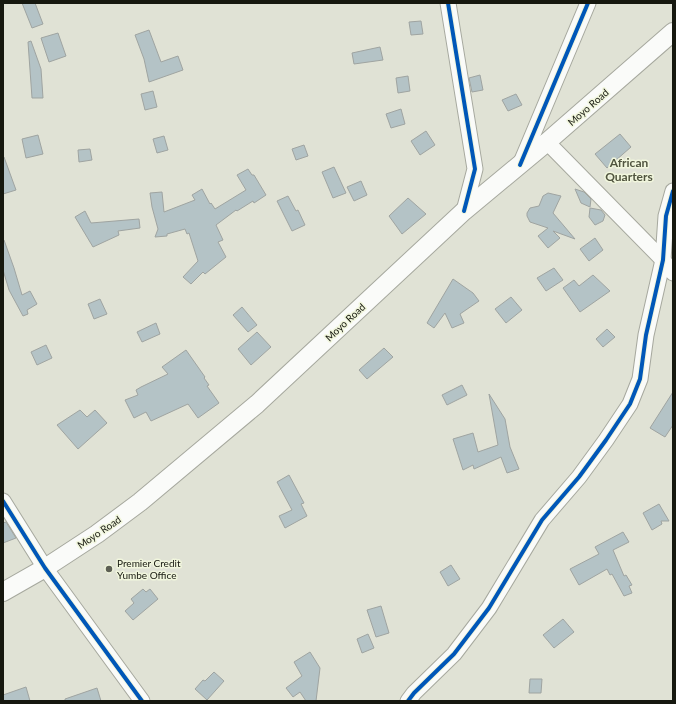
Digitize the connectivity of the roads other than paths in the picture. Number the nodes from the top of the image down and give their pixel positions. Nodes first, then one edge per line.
1 (448, 3) edge
2 (588, 3) edge
3 (673, 32) edge
4 (547, 142) junction
5 (520, 166) junction
6 (673, 191) edge
7 (464, 211) junction
8 (663, 260) junction
9 (673, 273) edge
10 (3, 501) edge
11 (45, 568) junction
12 (3, 592) edge
13 (142, 701) edge
14 (408, 701) edge

1 - 7 street
2 - 5 street
3 - 4 main road, Moyo Road
4 - 5 main road, Moyo Road
4 - 8 street
5 - 7 main road, Moyo Road
6 - 8 street
7 - 11 main road, Moyo Road
8 - 9 street
8 - 14 street
10 - 11 street
11 - 12 main road, Moyo Road
11 - 13 street

